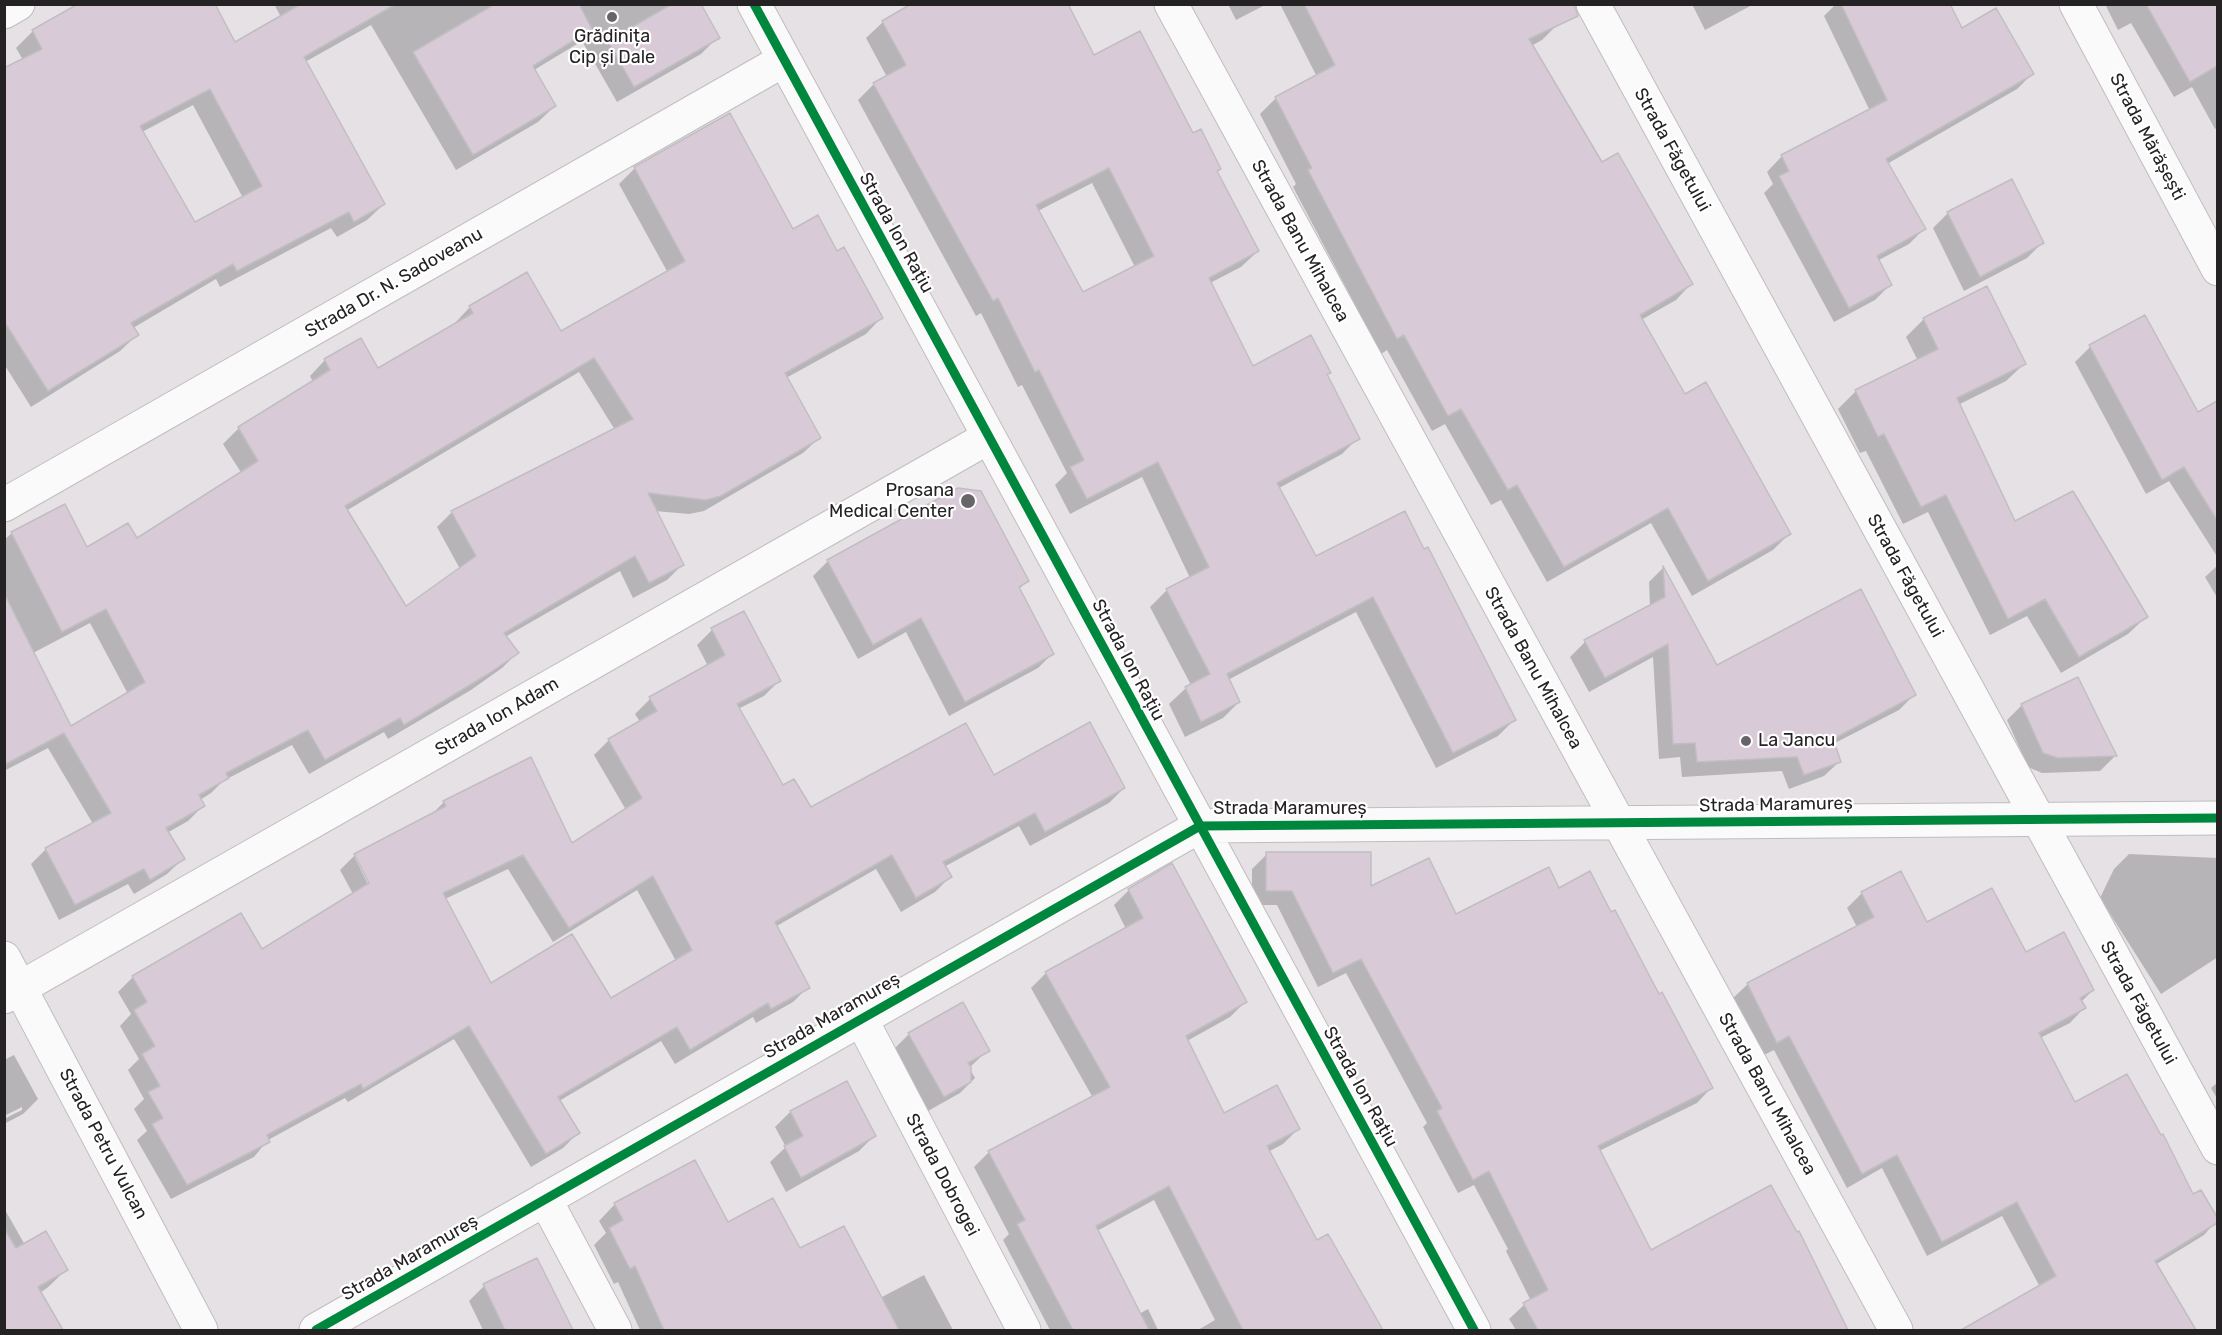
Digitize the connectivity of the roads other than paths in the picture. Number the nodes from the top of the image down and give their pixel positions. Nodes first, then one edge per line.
1 (18, 4) edge
2 (754, 4) edge
3 (1171, 4) edge
4 (1593, 4) edge
5 (2076, 4) edge
6 (4, 12) edge
7 (784, 60) junction
8 (2217, 269) edge
9 (988, 437) junction
10 (4, 505) edge
11 (2217, 818) edge
12 (2038, 819) junction
13 (1618, 823) junction
14 (1200, 826) junction
15 (4, 958) edge
16 (12, 992) edge
17 (861, 1019) junction
18 (2217, 1148) edge
19 (545, 1199) junction
20 (201, 1330) edge
21 (316, 1330) edge
22 (615, 1330) edge
23 (1024, 1330) edge
24 (1474, 1330) edge
25 (1896, 1330) edge

1 - 6 street
2 - 7 street, Strada Ion Rațiu
3 - 13 street, Strada Banu Mihalcea
4 - 12 street, Strada Făgetului
5 - 8 street, Strada Mărășești
7 - 9 street, Strada Ion Rațiu
7 - 10 street, Strada Dr. N. Sadoveanu
9 - 14 street, Strada Ion Rațiu
9 - 16 street, Strada Ion Adam
11 - 12 street, Strada Maramureș
12 - 13 street, Strada Maramureș
12 - 18 street, Strada Făgetului
13 - 14 street, Strada Maramureș
13 - 25 street, Strada Banu Mihalcea
14 - 17 street, Strada Maramureș
14 - 24 street, Strada Ion Rațiu
15 - 16 street, Strada Petru Vulcan
16 - 20 street, Strada Petru Vulcan
17 - 19 street, Strada Maramureș
17 - 23 street, Strada Dobrogei
19 - 21 street, Strada Maramureș
19 - 22 street

